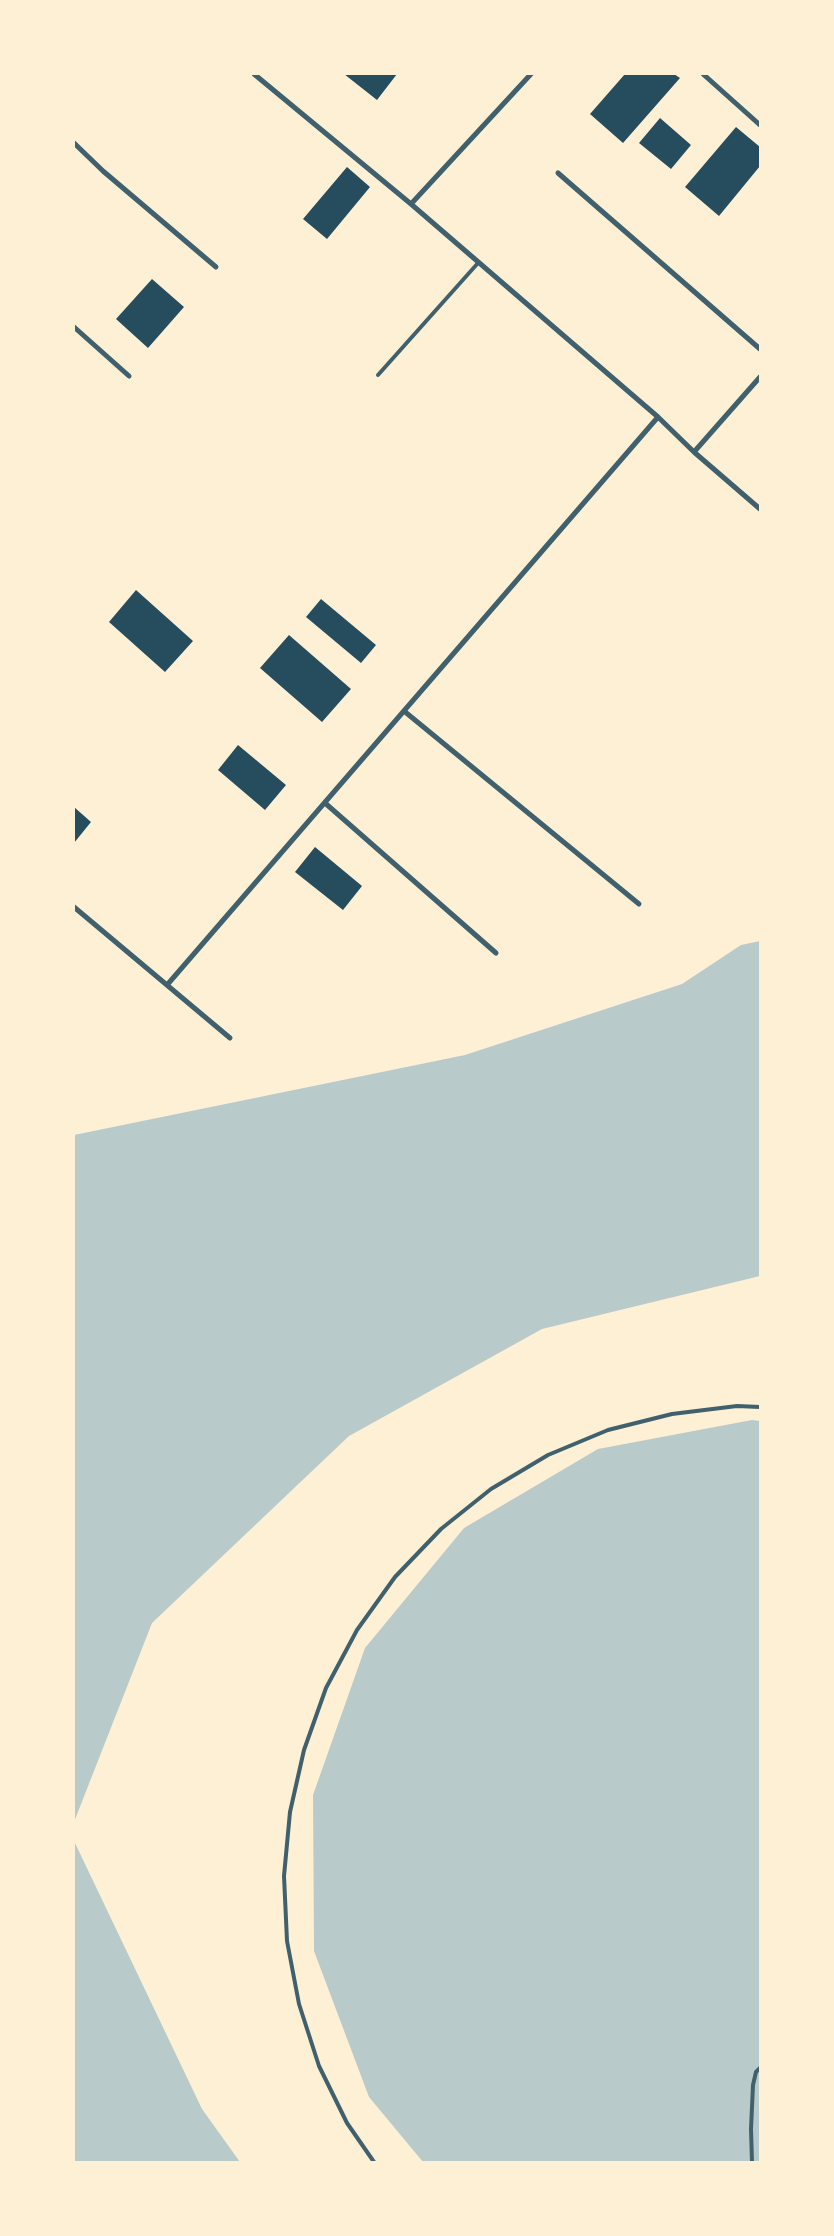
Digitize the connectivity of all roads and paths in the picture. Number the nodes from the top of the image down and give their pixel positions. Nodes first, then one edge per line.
1 (254, 74) edge
2 (531, 74) edge
3 (703, 74) edge
4 (760, 125) edge
5 (74, 142) edge
6 (558, 172) dead end
7 (411, 204) junction
8 (478, 262) junction
9 (216, 267) dead end
10 (74, 327) edge
11 (760, 348) edge
12 (378, 374) dead end
13 (129, 376) dead end
14 (760, 378) edge
15 (658, 417) junction
16 (694, 452) junction
17 (760, 509) edge
18 (404, 711) junction
19 (324, 803) junction
20 (639, 904) dead end
21 (74, 907) edge
22 (496, 953) dead end
23 (167, 985) junction
24 (230, 1038) dead end
25 (760, 1407) edge
26 (760, 2068) edge
27 (374, 2162) edge
28 (752, 2162) edge

1 - 7 street
2 - 7 street
3 - 4 street
5 - 9 street
6 - 11 street
7 - 8 street
8 - 12 lane
8 - 15 street
10 - 13 street
14 - 16 street
15 - 16 street
15 - 18 street
16 - 17 street
18 - 19 street
18 - 20 street
19 - 22 street
19 - 23 street
21 - 23 street
23 - 24 street
25 - 27 lane
26 - 28 lane

